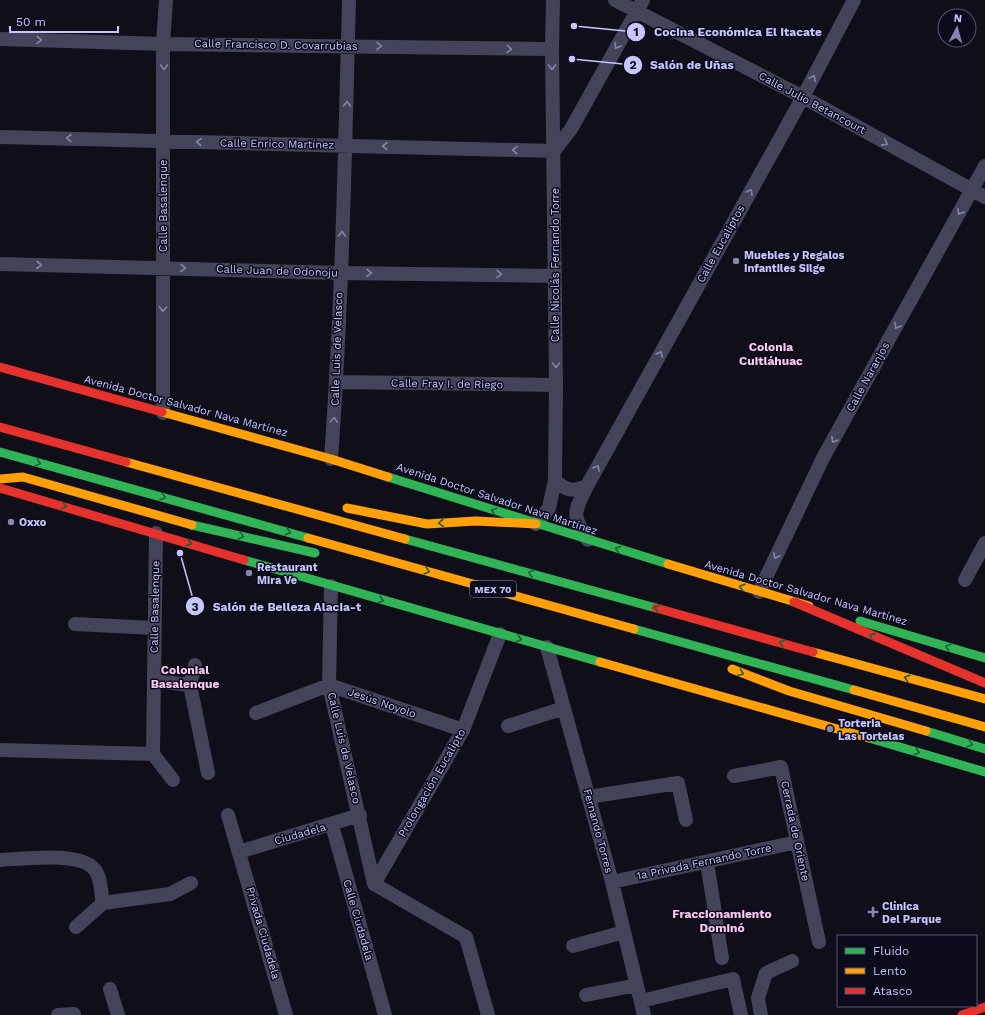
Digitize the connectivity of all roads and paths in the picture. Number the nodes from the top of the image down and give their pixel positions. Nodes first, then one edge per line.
1 (166, 0) edge
2 (349, 0) edge
3 (553, 0) edge
4 (616, 0) edge
5 (854, 0) edge
6 (640, 6) edge
7 (0, 39) edge
8 (164, 44) junction
9 (348, 46) junction
10 (552, 50) junction
11 (803, 97) junction
12 (0, 137) edge
13 (164, 141) junction
14 (346, 145) junction
15 (554, 151) junction
16 (985, 166) edge
17 (972, 191) junction
18 (985, 197) edge
19 (0, 264) edge
20 (163, 267) junction
21 (341, 273) junction
22 (555, 276) junction
23 (0, 367) edge
24 (337, 382) junction
25 (556, 385) junction
26 (163, 413) junction
27 (0, 426) edge
28 (0, 452) edge
29 (331, 459) junction
30 (0, 479) edge
31 (555, 480) junction
32 (587, 486) junction
33 (0, 488) edge
34 (240, 492) junction
35 (298, 500) dead end
36 (335, 506) dead end
37 (536, 524) junction
38 (156, 533) junction
39 (588, 540) junction
40 (985, 544) edge
41 (328, 555) dead end
42 (343, 558) dead end
43 (401, 564) junction
44 (965, 580) dead end
45 (331, 586) junction
46 (759, 592) junction
47 (794, 602) junction
48 (614, 623) junction
49 (75, 624) dead end
50 (154, 628) junction
51 (500, 634) junction
52 (547, 647) junction
53 (985, 658) edge
54 (708, 660) dead end
55 (195, 665) dead end
56 (723, 666) dead end
57 (154, 681) junction
58 (985, 683) edge
59 (190, 685) junction
60 (329, 685) junction
61 (985, 699) edge
62 (564, 708) junction
63 (256, 713) dead end
64 (892, 720) junction
65 (508, 726) dead end
66 (985, 727) edge
67 (839, 729) junction
68 (463, 730) junction
69 (985, 749) edge
70 (0, 750) edge
71 (153, 754) junction
72 (985, 772) edge
73 (208, 773) dead end
74 (734, 776) dead end
75 (173, 780) dead end
76 (588, 797) junction
77 (228, 815) dead end
78 (360, 815) junction
79 (686, 820) dead end
80 (332, 825) junction
81 (797, 842) junction
82 (239, 852) junction
83 (0, 860) edge
84 (707, 862) junction
85 (612, 882) junction
86 (191, 883) dead end
87 (374, 884) junction
88 (103, 903) junction
89 (76, 927) dead end
90 (624, 932) junction
91 (819, 942) dead end
92 (574, 946) dead end
93 (722, 958) dead end
94 (792, 961) dead end
95 (637, 985) junction
96 (110, 989) dead end
97 (586, 995) dead end
98 (641, 1001) junction
99 (985, 1007) edge
100 (74, 1014) dead end
101 (58, 1015) edge
102 (118, 1015) edge
103 (286, 1015) edge
104 (385, 1015) edge
105 (488, 1015) edge
106 (644, 1015) edge
107 (741, 1015) edge
108 (761, 1015) edge
109 (962, 1015) edge

1 - 8 street, Calle Basalenque
2 - 9 street, Calle Luis de Velasco
3 - 10 street, Calle Nicolás Fernando Torre
4 - 6 street, Calle Julio Betancourt
11 -> 5 street, Calle Eucaliptos
6 - 11 street, Calle Julio Betancourt
6 -> 15 street
7 -> 8 street, Calle Francisco D. Covarrubias
8 - 9 street, Calle Francisco D. Covarrubias
8 -> 13 street, Calle Basalenque
9 -> 10 street, Calle Francisco D. Covarrubias
14 -> 9 street, Calle Luis de Velasco
10 -> 15 street, Calle Nicolás Fernando Torre
11 -> 17 street, Calle Julio Betancourt
32 -> 11 street, Calle Eucaliptos
13 -> 12 street, Calle Enrico Martínez
14 -> 13 street, Calle Enrico Martínez
13 - 20 street, Calle Basalenque
15 -> 14 street, Calle Enrico Martínez
21 -> 14 street, Calle Luis de Velasco
15 - 22 street, Calle Nicolás Fernando Torre
16 - 17 street, Calle Naranjos
17 - 18 street, Calle Julio Betancourt
17 -> 46 street, Calle Naranjos
19 -> 20 street, Calle Juan de Odonoju
20 -> 21 street, Calle Juan de Odonoju
20 -> 26 street, Calle Basalenque
21 -> 22 street, Calle Juan de Odonoju
21 - 24 street, Calle Luis de Velasco
22 -> 25 street, Calle Nicolás Fernando Torre
23 - 26 main road, Avenida Doctor Salvador Nava Martínez
24 - 25 street, Calle Fray I. de Riego
29 -> 24 street, Calle Luis de Velasco
25 - 31 street, Calle Nicolás Fernando Torre
26 - 29 main road, Avenida Doctor Salvador Nava Martínez
27 - 34 main road, MEX 70
28 -> 43 main road, MEX 70
37 -> 29 main road, Avenida Doctor Salvador Nava Martínez
30 -> 41 main road
31 - 32 street
31 - 37 street, Calle Nicolás Fernando Torre
32 - 39 street, Calle Eucaliptos
33 -> 38 main road
34 - 35 main road
61 -> 34 main road, MEX 70
37 -> 36 main road
37 - 39 main road, Avenida Doctor Salvador Nava Martínez
38 -> 45 main road
38 - 50 street, Calle Basalenque
46 -> 39 main road, Avenida Doctor Salvador Nava Martínez
40 - 44 street
42 - 43 main road
43 -> 48 main road, MEX 70
45 -> 51 main road
45 - 60 street, Calle Luis de Velasco
46 - 47 main road, Avenida Doctor Salvador Nava Martínez
53 -> 47 main road, Avenida Doctor Salvador Nava Martínez
58 -> 47 main road
48 - 54 main road
48 - 66 main road, MEX 70
49 - 50 street
50 - 57 street, Calle Basalenque
51 -> 52 main road
51 - 68 street, Prolongación Eucalipto
52 - 62 street, Fernando Torres
52 - 67 main road
55 - 59 street
56 -> 64 main road
57 - 59 street
57 - 71 street, Calle Basalenque
59 - 73 street
60 - 63 street
60 - 68 street, Jesús Noyolo
60 - 78 street, Calle Luis de Velasco
62 - 65 street
62 - 76 street, Fernando Torres
64 - 67 main road
64 -> 69 main road
67 -> 72 main road
68 - 87 street, Prolongación Eucalipto
70 - 71 street
71 - 75 street
74 - 81 street, Cerrada de Oriente
76 - 79 street
76 - 85 street, Fernando Torres
77 - 82 street, Privada Ciudadela
78 - 80 street, Ciudadela
78 - 87 street, Calle Luis de Velasco
80 - 82 street, Ciudadela
80 - 104 street, Calle Ciudadela
81 - 84 street, 1a Privada Fernando Torre
81 - 91 street, Cerrada de Oriente
82 - 103 street, Privada Ciudadela
83 - 88 street
84 - 85 street, 1a Privada Fernando Torre
84 - 93 street
85 - 90 street, Fernando Torres
86 - 88 street
87 - 105 street
88 - 89 street
90 - 92 street
90 - 95 street, Fernando Torres
94 - 108 street
95 - 97 street
95 - 98 street, Fernando Torres
96 - 102 street
98 - 106 street, Fernando Torres
98 - 107 street
99 - 109 main road
100 - 101 street

